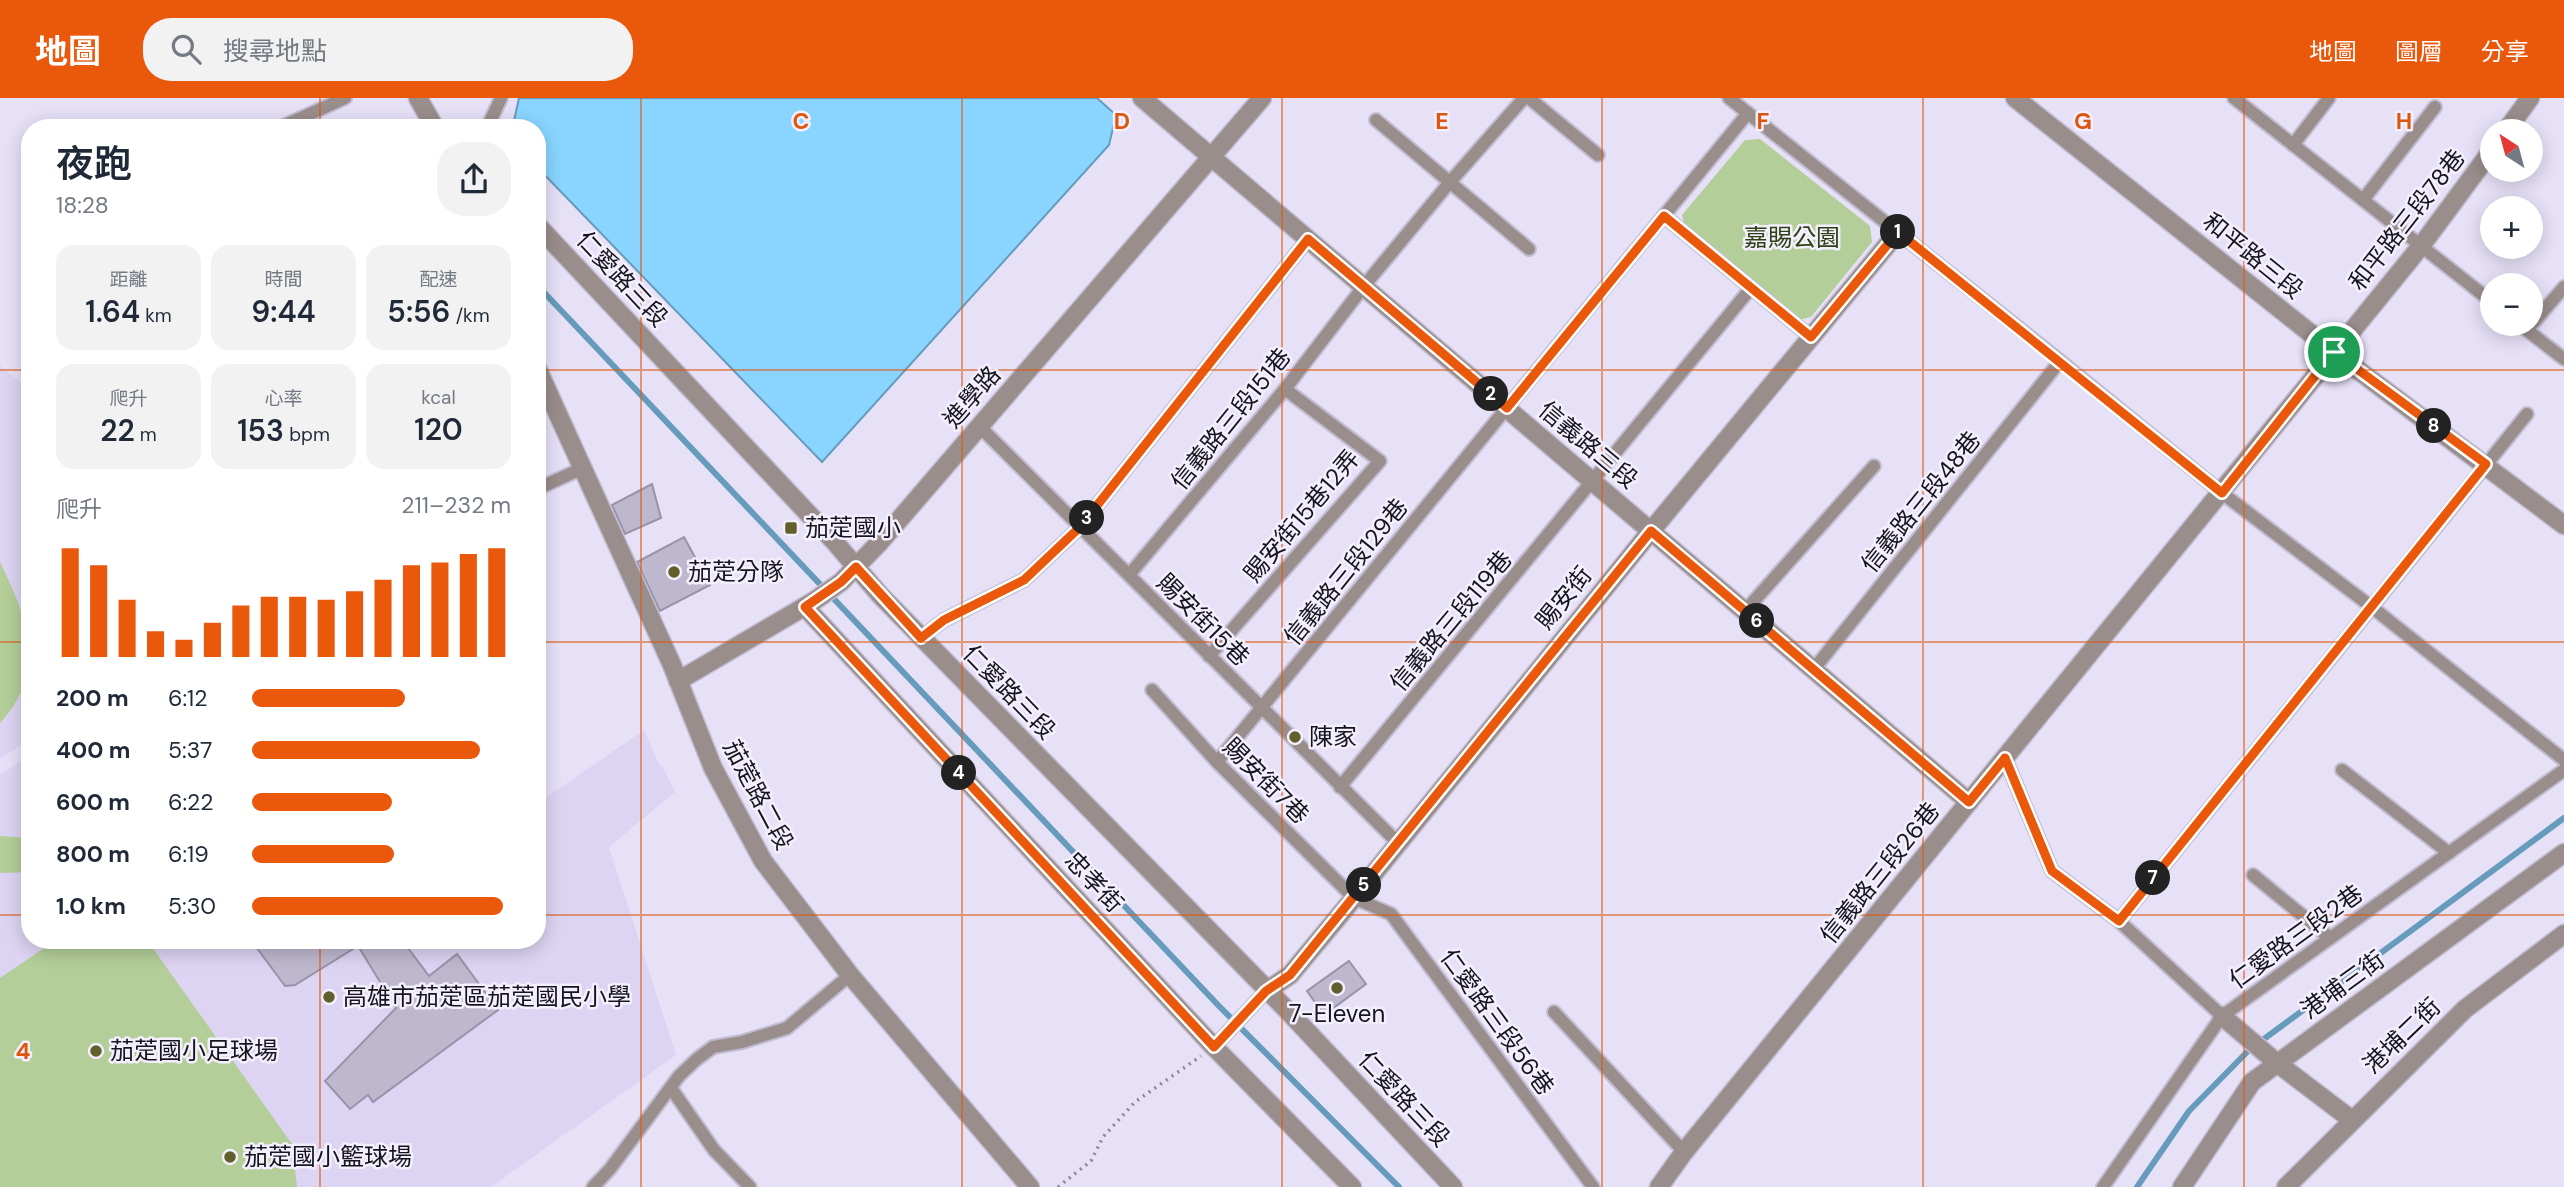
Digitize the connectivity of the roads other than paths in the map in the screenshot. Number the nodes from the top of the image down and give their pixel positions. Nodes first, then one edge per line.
1 (345, 98) edge
2 (418, 98) edge
3 (501, 98) edge
4 (1142, 98) edge
5 (1262, 98) edge
6 (1526, 98) edge
7 (1729, 98) edge
8 (2015, 98) edge
9 (2234, 98) edge
10 (2329, 98) edge
11 (2530, 98) edge
12 (2435, 107) dead end
13 (1748, 113) junction
14 (299, 119) edge
15 (430, 119) edge
16 (491, 119) edge
17 (2515, 119) edge
18 (1376, 120) dead end
19 (2293, 145) junction
20 (1598, 155) dead end
21 (1211, 157) junction
22 (2480, 166) edge
23 (1450, 182) junction
24 (2362, 200) junction
25 (1664, 216) junction
26 (1898, 232) junction
27 (546, 235) edge
28 (1308, 239) junction
29 (2421, 246) junction
30 (1529, 249) dead end
31 (1364, 286) junction
32 (2564, 287) edge
33 (1751, 288) junction
34 (2480, 293) edge
35 (2543, 307) edge
36 (2535, 336) edge
37 (1811, 337) junction
38 (2334, 352) junction
39 (2564, 359) edge
40 (2060, 360) junction
41 (546, 388) edge
42 (1285, 389) junction
43 (1507, 408) junction
44 (2527, 414) dead end
45 (979, 426) junction
46 (2486, 464) junction
47 (1874, 466) dead end
48 (583, 468) junction
49 (1593, 481) junction
50 (546, 485) edge
51 (2222, 493) junction
52 (2564, 525) edge
53 (1080, 527) junction
54 (1651, 531) junction
55 (856, 567) junction
56 (1129, 575) junction
57 (809, 604) junction
58 (2372, 608) junction
59 (1745, 611) junction
60 (921, 638) junction
61 (1209, 656) junction
62 (1814, 669) junction
63 (678, 681) junction
64 (1152, 690) dead end
65 (1261, 708) junction
66 (2005, 758) junction
67 (2564, 760) edge
68 (1217, 762) junction
69 (2564, 769) edge
70 (2342, 770) dead end
71 (1340, 787) junction
72 (1969, 802) junction
73 (1398, 843) junction
74 (2448, 853) junction
75 (2564, 853) edge
76 (2253, 875) dead end
77 (1354, 898) junction
78 (2119, 921) junction
79 (2564, 934) edge
80 (2330, 938) junction
81 (850, 975) junction
82 (1266, 991) junction
83 (1554, 1012) dead end
84 (2222, 1016) junction
85 (1219, 1041) junction
86 (2277, 1063) junction
87 (671, 1088) junction
88 (2352, 1120) junction
89 (1684, 1152) junction
90 (593, 1187) edge
91 (750, 1187) edge
92 (1030, 1187) edge
93 (1352, 1187) edge
94 (1453, 1187) edge
95 (1593, 1187) edge
96 (1659, 1187) edge
97 (2103, 1187) edge
98 (2182, 1187) edge
99 (2286, 1187) edge

1 - 14 lane
2 - 15 street
3 - 16 lane
4 - 21 street, 信義路三段
5 - 21 street, 進學路
6 - 20 lane
6 - 23 lane, 信義路三段151巷
7 - 13 lane
8 - 38 street, 和平路三段
9 - 19 lane
10 - 19 lane
11 - 17 street
12 - 24 lane
13 - 25 lane, 信義路三段129巷
13 - 26 lane
18 - 23 lane
19 - 24 lane
21 - 28 street, 信義路三段
21 - 45 street, 進學路
22 - 29 street, 和平路三段78巷
23 - 30 lane
23 - 31 lane, 信義路三段151巷
24 - 29 lane
25 - 33 lane
25 - 43 lane, 信義路三段129巷
26 - 37 street, 賜安街
26 - 40 lane
27 - 55 street, 仁愛路三段
28 - 31 street, 信義路三段
28 - 53 lane
29 - 34 lane
29 - 38 street, 和平路三段78巷
31 - 42 lane, 信義路三段151巷
31 - 43 street, 信義路三段
32 - 35 lane
33 - 37 lane
33 - 49 lane, 信義路三段119巷
36 - 39 lane
37 - 54 street, 賜安街
38 - 46 street, 和平路三段
38 - 51 street, 信義路三段26巷
40 - 51 lane
40 - 62 lane, 信義路三段48巷
41 - 48 street, 茄萣路二段
42 - 56 lane, 信義路三段151巷
42 - 61 lane, 賜安街15巷12弄
43 - 49 street, 信義路三段
43 - 65 lane, 信義路三段129巷
44 - 46 lane
45 - 53 lane, 賜安街15巷
45 - 55 street, 進學路
46 - 52 street, 和平路三段
46 - 58 lane
47 - 59 lane
48 - 50 lane
48 - 63 street, 茄萣路二段
49 - 54 street, 信義路三段
49 - 71 lane, 信義路三段119巷
51 - 58 lane
51 - 66 street, 信義路三段26巷
53 - 56 lane, 賜安街15巷
53 - 60 lane
54 - 59 street, 信義路三段
54 - 73 street, 賜安街
55 - 57 street, 進學路
55 - 60 street, 仁愛路三段
56 - 61 lane, 賜安街15巷
57 - 63 street, 進學路
57 - 85 street, 忠孝街
58 - 67 lane
58 - 78 lane
59 - 62 street, 信義路三段
60 - 82 street, 仁愛路三段
61 - 65 lane, 賜安街15巷
62 - 72 street, 信義路三段
63 - 81 street, 茄萣路二段
64 - 68 lane, 賜安街7巷
65 - 68 lane, 信義路三段129巷
65 - 71 lane, 賜安街15巷
66 - 72 street, 信義路三段26巷
66 - 78 lane
68 - 77 lane, 賜安街7巷
69 - 74 lane, 仁愛路三段2巷
70 - 74 lane
71 - 73 lane, 賜安街15巷
72 - 89 street, 信義路三段26巷
73 - 77 street, 賜安街
74 - 80 lane, 仁愛路三段2巷
75 - 86 street, 港埔三街
76 - 80 lane
77 - 82 street, 賜安街
77 - 95 lane, 仁愛路三段56巷
78 - 84 lane
79 - 88 street, 港埔二街
80 - 84 lane, 仁愛路三段2巷
81 - 87 lane
81 - 92 street, 茄萣路二段
82 - 85 lane
82 - 94 street, 仁愛路三段
83 - 89 lane
84 - 86 street
84 - 97 lane, 仁愛路三段2巷
85 - 93 street, 忠孝街
86 - 88 street
86 - 98 street, 港埔三街
87 - 90 lane
87 - 91 lane
88 - 99 street, 港埔二街
89 - 96 street, 信義路三段26巷

